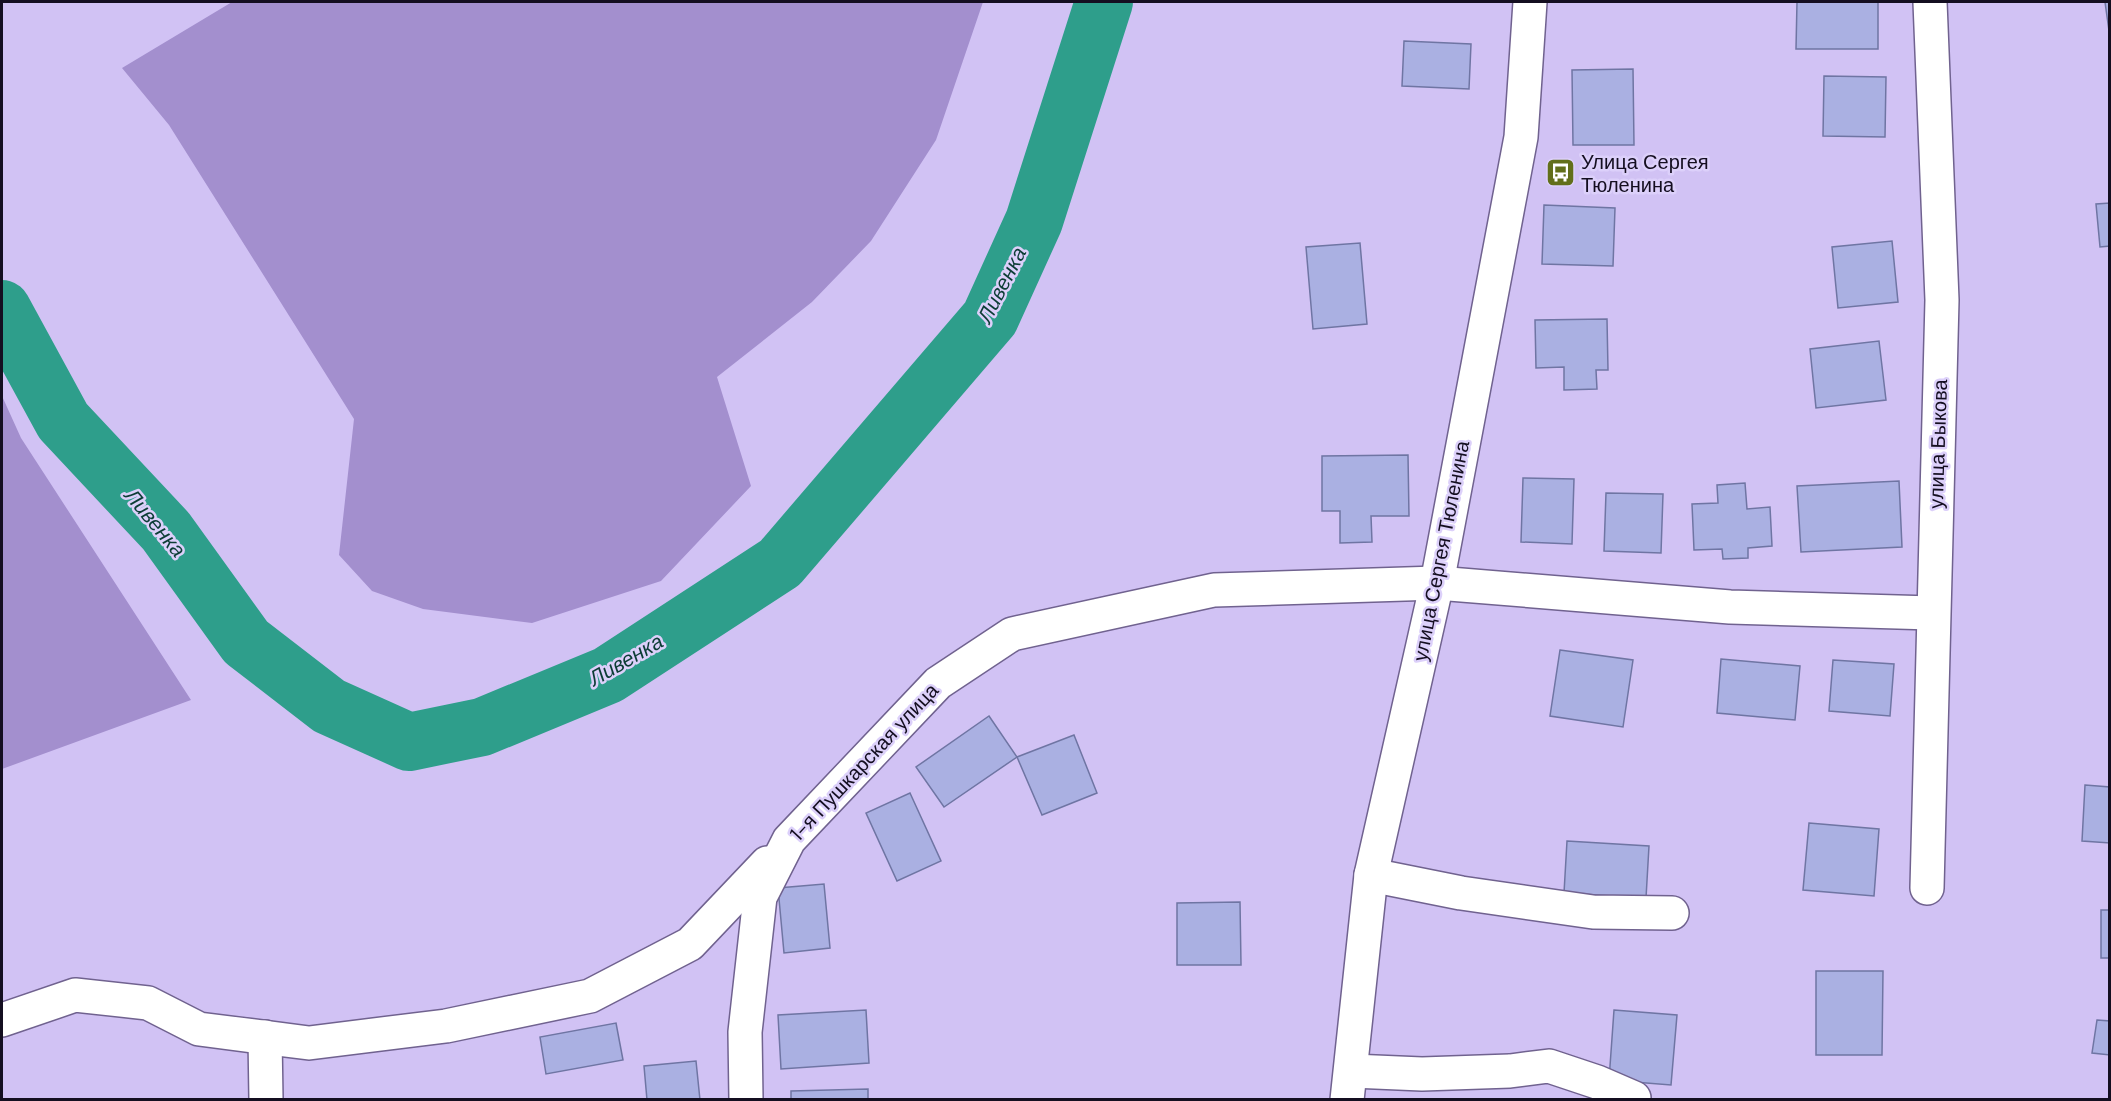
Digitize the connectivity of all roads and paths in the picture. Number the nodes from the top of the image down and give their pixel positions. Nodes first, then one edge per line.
1 (1530, 2) edge
2 (1930, 2) edge
3 (1437, 583) junction
4 (1932, 613) junction
5 (789, 840) junction
6 (1371, 875) junction
7 (1927, 888) dead end
8 (1672, 913) dead end
9 (2, 1020) edge
10 (265, 1037) junction
11 (1350, 1085) edge
12 (1634, 1098) edge
13 (266, 1100) edge
14 (746, 1100) edge

1 - 3 street, улица Сергея Тюленина
2 - 4 street, улица Быкова
3 - 4 street, 1-я Пушкарская улица
3 - 5 street, 1-я Пушкарская улица
3 - 6 street, улица Сергея Тюленина
4 - 7 street, улица Быкова
5 - 10 street
5 - 14 street, 1-я Пушкарская улица
6 - 8 street
6 - 11 street, улица Сергея Тюленина
9 - 10 street
10 - 13 street
11 - 12 street

